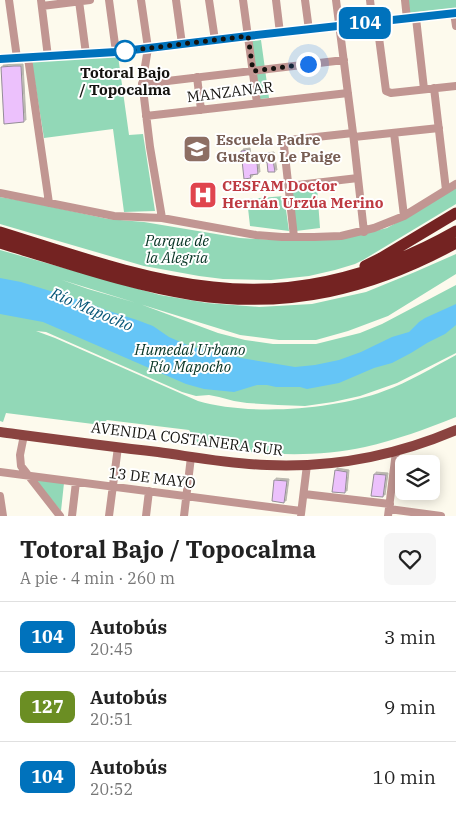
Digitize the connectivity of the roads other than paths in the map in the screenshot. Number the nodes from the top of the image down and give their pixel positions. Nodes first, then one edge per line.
1 (9, 0) edge
2 (90, 0) edge
3 (109, 0) edge
4 (141, 0) edge
5 (176, 0) edge
6 (209, 0) edge
7 (244, 0) edge
8 (276, 0) edge
9 (305, 0) edge
10 (336, 0) edge
11 (370, 0) edge
12 (405, 0) edge
13 (79, 1) junction
14 (41, 3) edge
15 (455, 13) edge
16 (412, 18) junction
17 (374, 22) junction
18 (340, 26) junction
19 (456, 26) edge
20 (309, 30) junction
21 (280, 33) junction
22 (248, 36) junction
23 (215, 40) junction
24 (182, 44) junction
25 (148, 48) junction
26 (116, 52) junction
27 (86, 54) junction
28 (48, 56) junction
29 (17, 58) junction
30 (28, 58) junction
31 (0, 59) edge
32 (344, 60) junction
33 (253, 71) junction
34 (197, 77) junction
35 (142, 84) junction
36 (456, 86) edge
37 (434, 88) junction
38 (424, 89) junction
39 (348, 93) junction
40 (257, 103) junction
41 (201, 110) junction
42 (146, 116) junction
43 (439, 128) junction
44 (394, 133) junction
45 (353, 135) junction
46 (358, 178) junction
47 (456, 184) edge
48 (289, 186) junction
49 (446, 190) junction
50 (0, 193) edge
51 (49, 203) junction
52 (456, 213) edge
53 (404, 216) junction
54 (162, 218) junction
55 (456, 231) edge
56 (0, 232) edge
57 (364, 232) junction
58 (294, 237) junction
59 (0, 243) edge
60 (456, 244) edge
61 (323, 283) junction
62 (456, 430) edge
63 (0, 432) edge
64 (24, 435) junction
65 (118, 447) junction
66 (396, 452) junction
67 (191, 457) junction
68 (307, 466) junction
69 (0, 472) edge
70 (28, 476) junction
71 (76, 482) junction
72 (113, 487) junction
73 (149, 491) junction
74 (304, 494) junction
75 (0, 496) edge
76 (186, 496) junction
77 (389, 510) edge
78 (301, 513) edge
79 (3, 516) edge
80 (60, 516) edge
81 (72, 516) edge
82 (109, 516) edge
83 (146, 516) edge
84 (184, 516) edge
85 (441, 516) edge

1 - 29 street
2 - 13 street
3 - 26 street
4 - 25 street
5 - 24 street
6 - 23 street
7 - 22 street
8 - 21 street
9 - 20 street
10 - 18 street
11 - 17 street
12 - 16 street
13 - 14 street
13 - 27 street
14 - 28 street
15 - 16 street
15 - 19 street
16 - 17 street
16 - 38 street
17 - 18 street
17 - 38 street
18 - 20 street
18 - 32 street
20 - 21 street
21 - 22 street
22 - 23 street
22 - 33 street
23 - 24 street
24 - 25 street
25 - 26 street
25 - 35 street
26 - 27 street
27 - 28 street
28 - 30 street
29 - 30 street
29 - 31 street
30 - 51 street
32 - 33 street
32 - 39 street
33 - 34 street
33 - 40 street
34 - 35 street
34 - 41 street
35 - 42 street
36 - 37 street
37 - 38 street
37 - 43 street
39 - 40 street, MANZANAR
39 - 45 street
40 - 41 street, MANZANAR
41 - 42 street, MANZANAR
42 - 54 street
43 - 44 street
43 - 49 street
44 - 45 street
44 - 53 street
45 - 46 street
45 - 48 street
46 - 48 street
46 - 57 street
47 - 49 street
48 - 58 street
49 - 53 street
50 - 51 street
51 - 54 street
52 - 61 highway
53 - 57 street
54 - 58 street
55 - 61 highway
56 - 61 highway
57 - 58 street
59 - 60 highway
62 - 66 main road, AVENIDA COSTANERA SUR
63 - 64 main road, AVENIDA COSTANERA SUR
64 - 65 main road, AVENIDA COSTANERA SUR
64 - 70 street
65 - 67 main road, AVENIDA COSTANERA SUR
65 - 72 street
66 - 68 main road, AVENIDA COSTANERA SUR
66 - 77 street
67 - 68 main road, AVENIDA COSTANERA SUR
67 - 76 street
68 - 74 street
69 - 70 street, 13 DE MAYO
70 - 71 street, 13 DE MAYO
70 - 80 street
71 - 72 street, 13 DE MAYO
71 - 81 street
72 - 73 street, 13 DE MAYO
72 - 82 street
73 - 76 street, 13 DE MAYO
73 - 83 street
74 - 77 street
74 - 78 street
75 - 79 street
76 - 78 street, 13 DE MAYO
76 - 84 street
77 - 85 street

